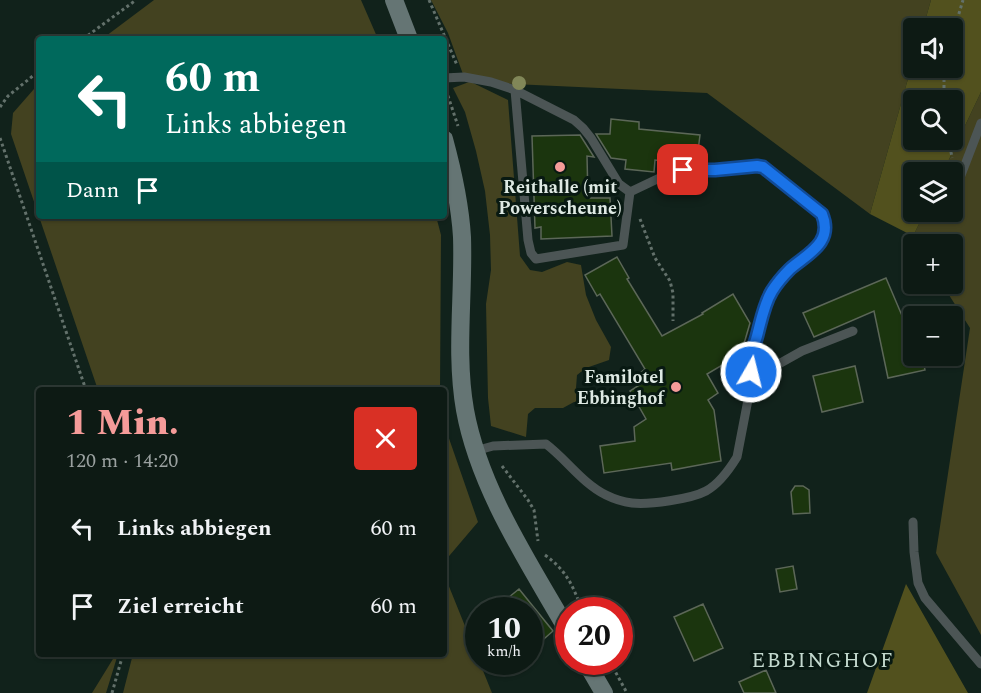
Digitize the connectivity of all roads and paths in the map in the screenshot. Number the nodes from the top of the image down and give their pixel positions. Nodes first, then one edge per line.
1 (136, 0) edge
2 (394, 0) edge
3 (429, 0) edge
4 (963, 0) edge
5 (958, 18) edge
6 (87, 36) edge
7 (408, 36) edge
8 (444, 36) edge
9 (447, 42) edge
10 (36, 73) edge
11 (464, 77) junction
12 (447, 78) edge
13 (515, 90) junction
14 (0, 107) edge
15 (981, 123) edge
16 (0, 138) edge
17 (447, 151) edge
18 (963, 168) edge
19 (630, 192) junction
20 (673, 321) dead end
21 (853, 331) dead end
22 (752, 379) junction
23 (85, 387) edge
24 (484, 449) junction
25 (913, 522) dead end
26 (540, 548) dead end
27 (544, 553) dead end
28 (577, 597) edge
29 (555, 608) edge
30 (122, 657) edge
31 (981, 664) edge
32 (594, 675) edge
33 (617, 675) edge
34 (112, 693) edge
35 (604, 693) edge
36 (627, 693) edge

1 - 6 path
2 - 7 street
3 - 8 path
4 - 5 path
9 - 11 path
10 - 14 path
11 - 12 lane
11 - 13 lane
13 - 19 lane
13 - 19 lane
15 - 18 lane
16 - 23 path
17 - 24 street
19 - 20 path
19 - 22 lane
21 - 22 lane
22 - 24 lane
24 - 26 path
24 - 29 street
25 - 31 lane
27 - 28 path
30 - 34 path
32 - 35 street
33 - 36 path

